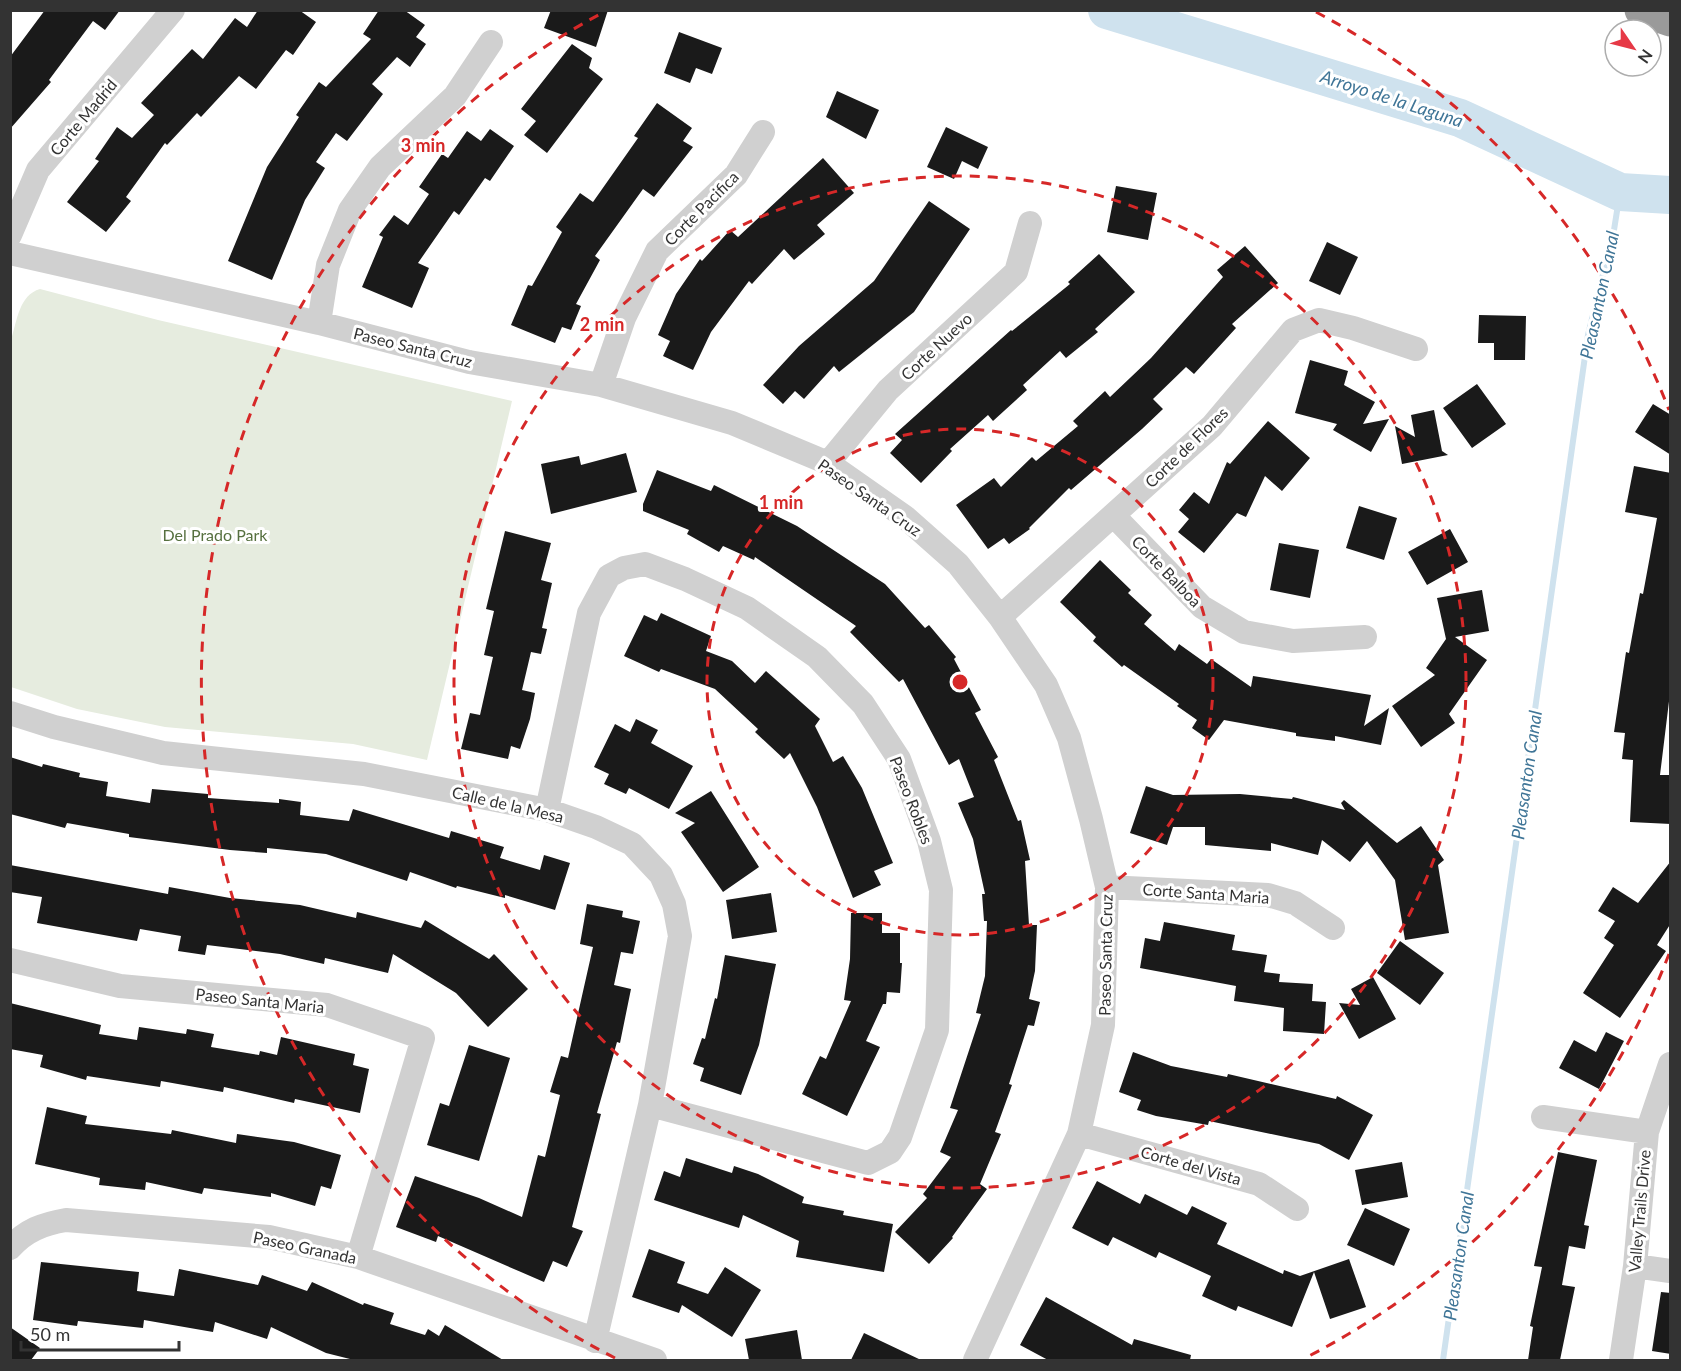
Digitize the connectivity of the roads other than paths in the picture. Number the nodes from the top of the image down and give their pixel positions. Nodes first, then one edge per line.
1 (173, 10) edge
2 (1641, 10) edge
3 (1671, 20) edge
4 (491, 42) dead end
5 (763, 132) dead end
6 (1030, 223) dead end
7 (10, 234) edge
8 (10, 254) edge
9 (319, 322) junction
10 (1416, 349) dead end
11 (601, 385) junction
12 (828, 463) junction
13 (1113, 515) junction
14 (1000, 617) junction
15 (1365, 637) dead end
16 (10, 713) edge
17 (547, 810) junction
18 (1107, 887) junction
19 (1333, 928) dead end
20 (10, 960) edge
21 (1671, 1064) edge
22 (650, 1105) junction
23 (1543, 1117) dead end
24 (1647, 1132) junction
25 (1079, 1134) junction
26 (1297, 1209) dead end
27 (10, 1248) edge
28 (358, 1257) junction
29 (1635, 1266) junction
30 (1671, 1271) edge
31 (595, 1341) junction
32 (655, 1360) edge
33 (975, 1360) edge
34 (1621, 1360) edge

1 - 7 street, Corte Madrid
2 - 3 highway
4 - 9 street
5 - 11 street, Corte Pacifica
6 - 12 street, Corte Nuevo
8 - 9 street, Paseo Santa Cruz
9 - 11 street, Paseo Santa Cruz
10 - 13 street, Corte de Flores
11 - 12 street, Paseo Santa Cruz
12 - 14 street, Paseo Santa Cruz
13 - 14 street, Corte de Flores
13 - 15 street, Corte Balboa
14 - 18 street, Paseo Santa Cruz
16 - 17 street, Calle de la Mesa
17 - 22 street, Calle de la Mesa
17 - 22 street, Paseo Robles
18 - 19 street, Corte Santa Maria
18 - 25 street, Paseo Santa Cruz
20 - 28 street, Paseo Santa Maria
21 - 24 street, Valley Trails Drive
22 - 31 street, Calle de la Mesa
23 - 24 street
24 - 29 street, Valley Trails Drive
25 - 26 street, Corte del Vista
25 - 33 street, Paseo Santa Cruz
27 - 28 street, Paseo Granada
28 - 31 street, Paseo Granada
29 - 30 street
29 - 34 street, Valley Trails Drive
31 - 32 street, Paseo Granada

